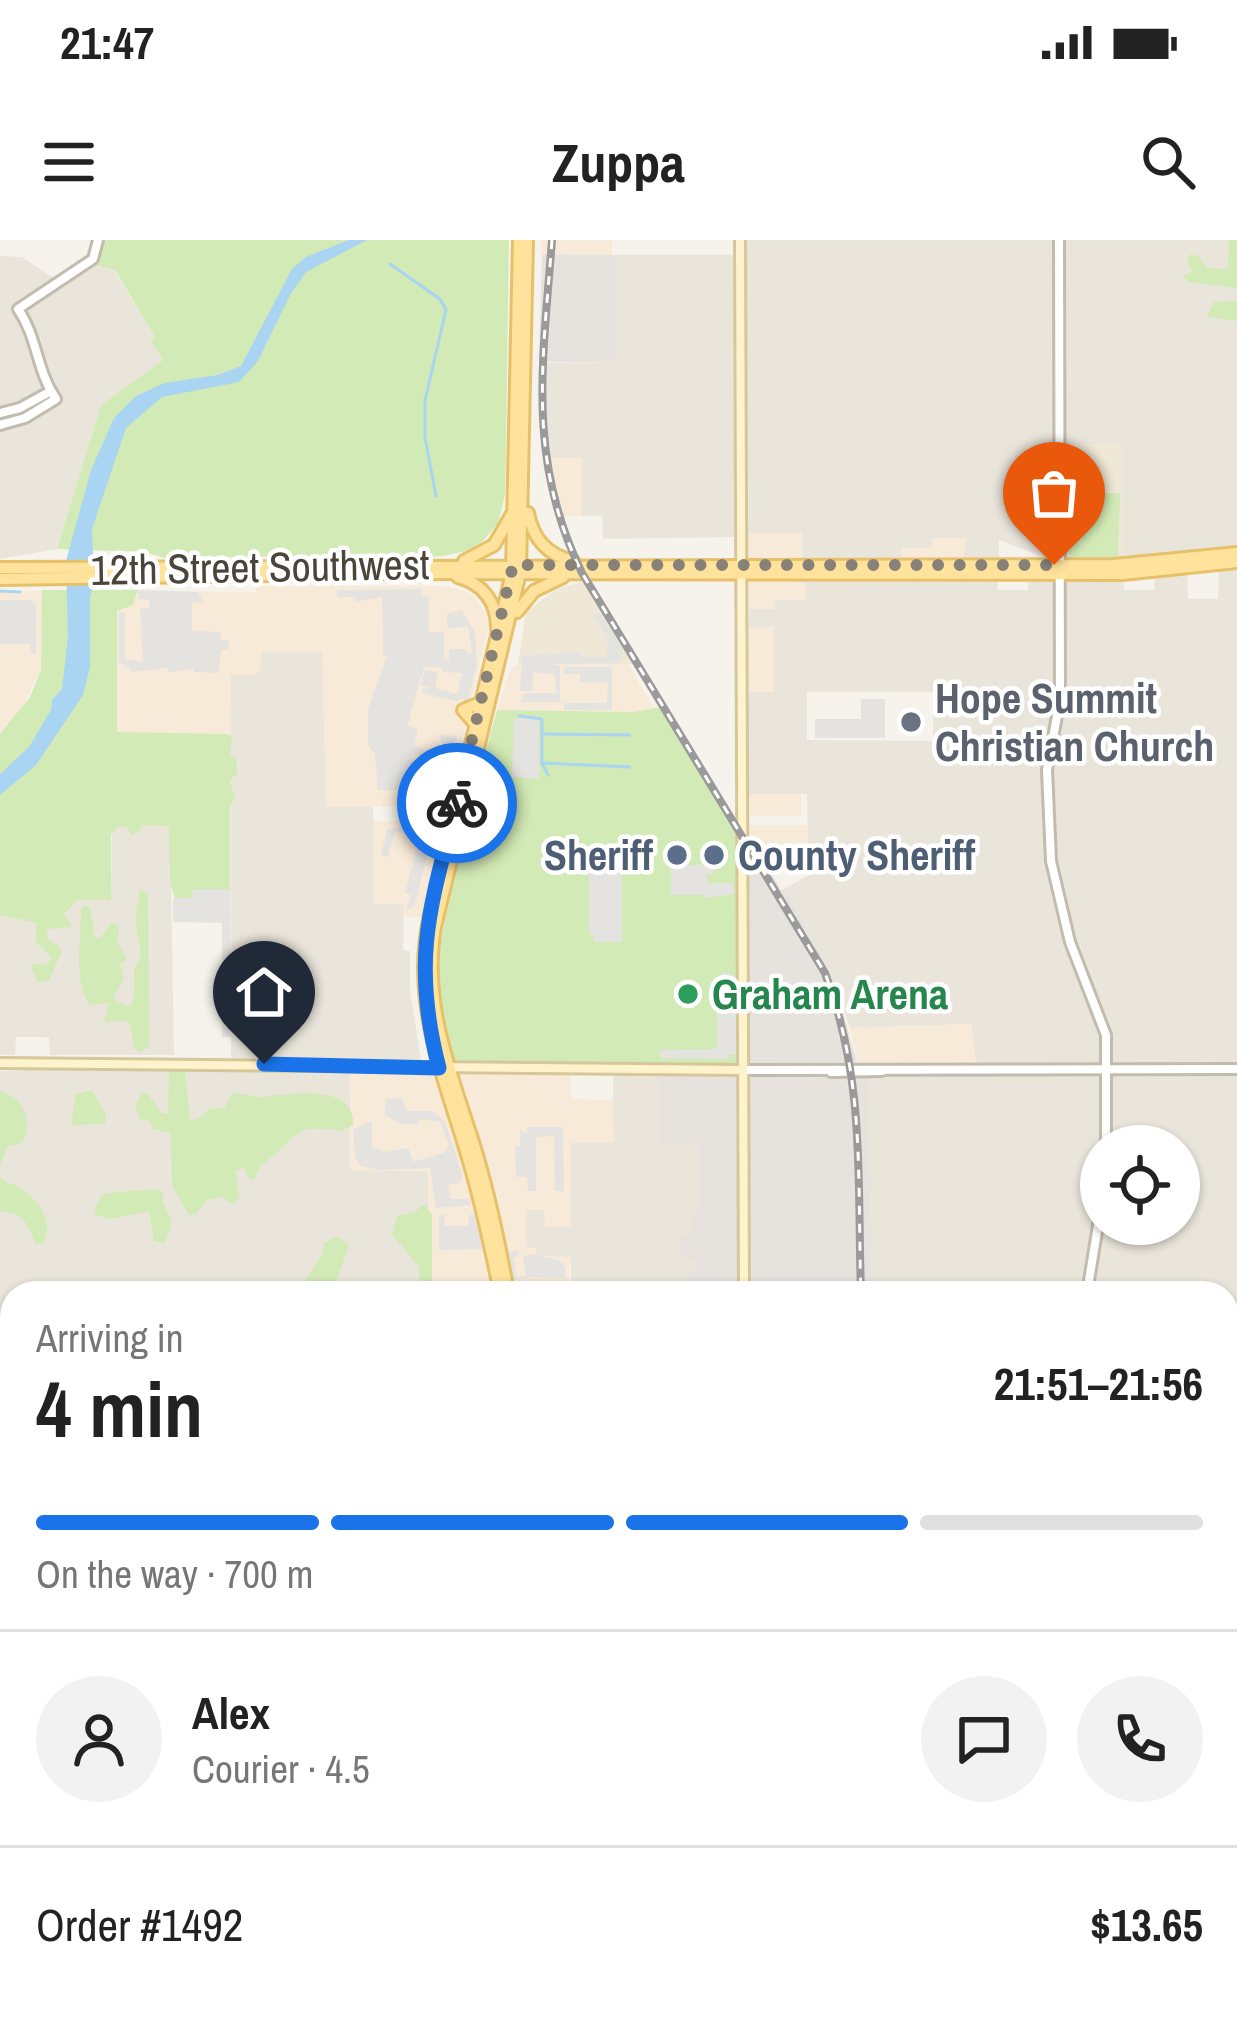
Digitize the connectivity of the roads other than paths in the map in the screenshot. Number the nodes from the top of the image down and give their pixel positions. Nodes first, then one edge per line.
1 (98, 240) edge
2 (523, 240) edge
3 (740, 240) edge
4 (1059, 240) edge
5 (53, 395) junction
6 (0, 413) edge
7 (0, 424) edge
8 (516, 469) junction
9 (524, 486) junction
10 (1237, 553) edge
11 (1237, 562) edge
12 (600, 565) junction
13 (0, 568) edge
14 (430, 569) junction
15 (516, 569) junction
16 (742, 569) junction
17 (1060, 569) junction
18 (933, 570) junction
19 (580, 573) junction
20 (50, 574) junction
21 (0, 579) edge
22 (501, 645) junction
23 (488, 713) junction
24 (481, 741) junction
25 (0, 1063) edge
26 (444, 1068) junction
27 (1237, 1069) edge
28 (743, 1070) junction
29 (1108, 1070) junction
30 (1107, 1125) edge
31 (1095, 1245) edge
32 (502, 1281) edge
33 (744, 1281) edge
34 (1089, 1281) edge

1 - 5 street
2 - 8 main road
2 - 9 main road
3 - 16 main road
4 - 17 street
5 - 6 street
5 - 7 street
8 - 14 main road
8 - 15 main road
9 - 12 main road
9 - 15 main road
10 - 17 main road
11 - 17 main road
12 - 15 main road
12 - 16 main road
13 - 20 main road, 12th Street Southwest
14 - 15 main road, 12th Street Southwest
14 - 20 main road, 12th Street Southwest
14 - 22 main road
15 - 19 main road
15 - 22 main road
16 - 18 main road
16 - 18 main road
16 - 19 main road
16 - 28 main road
17 - 18 main road
17 - 18 main road
17 - 29 street
19 - 22 main road
20 - 21 main road, 12th Street Southwest
22 - 23 main road
22 - 26 main road
23 - 24 main road
23 - 24 main road
24 - 26 main road
25 - 26 main road
26 - 28 main road
26 - 32 main road
27 - 29 street
28 - 29 street
28 - 33 main road
29 - 30 street
31 - 34 street

